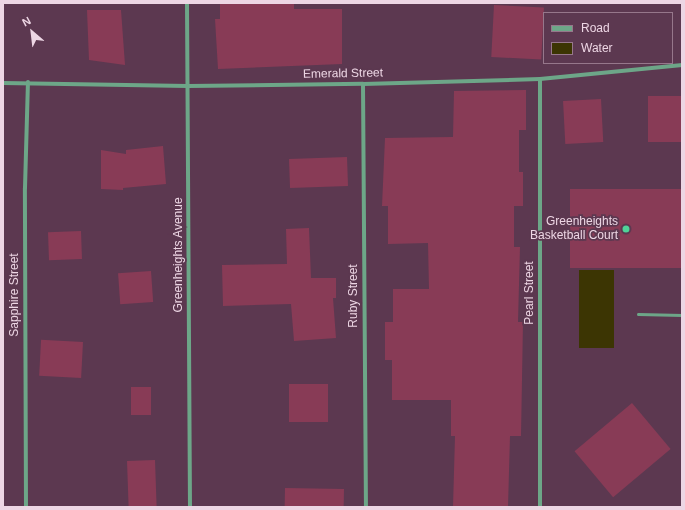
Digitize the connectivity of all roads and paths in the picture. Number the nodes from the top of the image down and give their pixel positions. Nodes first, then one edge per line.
1 (187, 3) edge
2 (682, 65) edge
3 (540, 79) junction
4 (3, 82) edge
5 (28, 82) junction
6 (363, 84) junction
7 (188, 86) junction
8 (638, 314) dead end
9 (682, 315) edge
10 (26, 507) edge
11 (190, 507) edge
12 (366, 507) edge
13 (540, 507) edge

1 - 7 street, Greenheights Avenue
2 - 3 street, Emerald Street
3 - 6 street, Emerald Street
3 - 13 street, Pearl Street
4 - 5 street, Emerald Street
5 - 7 street, Emerald Street
5 - 10 street, Sapphire Street
6 - 7 street, Emerald Street
6 - 12 street, Ruby Street
7 - 11 street, Greenheights Avenue
8 - 9 lane

